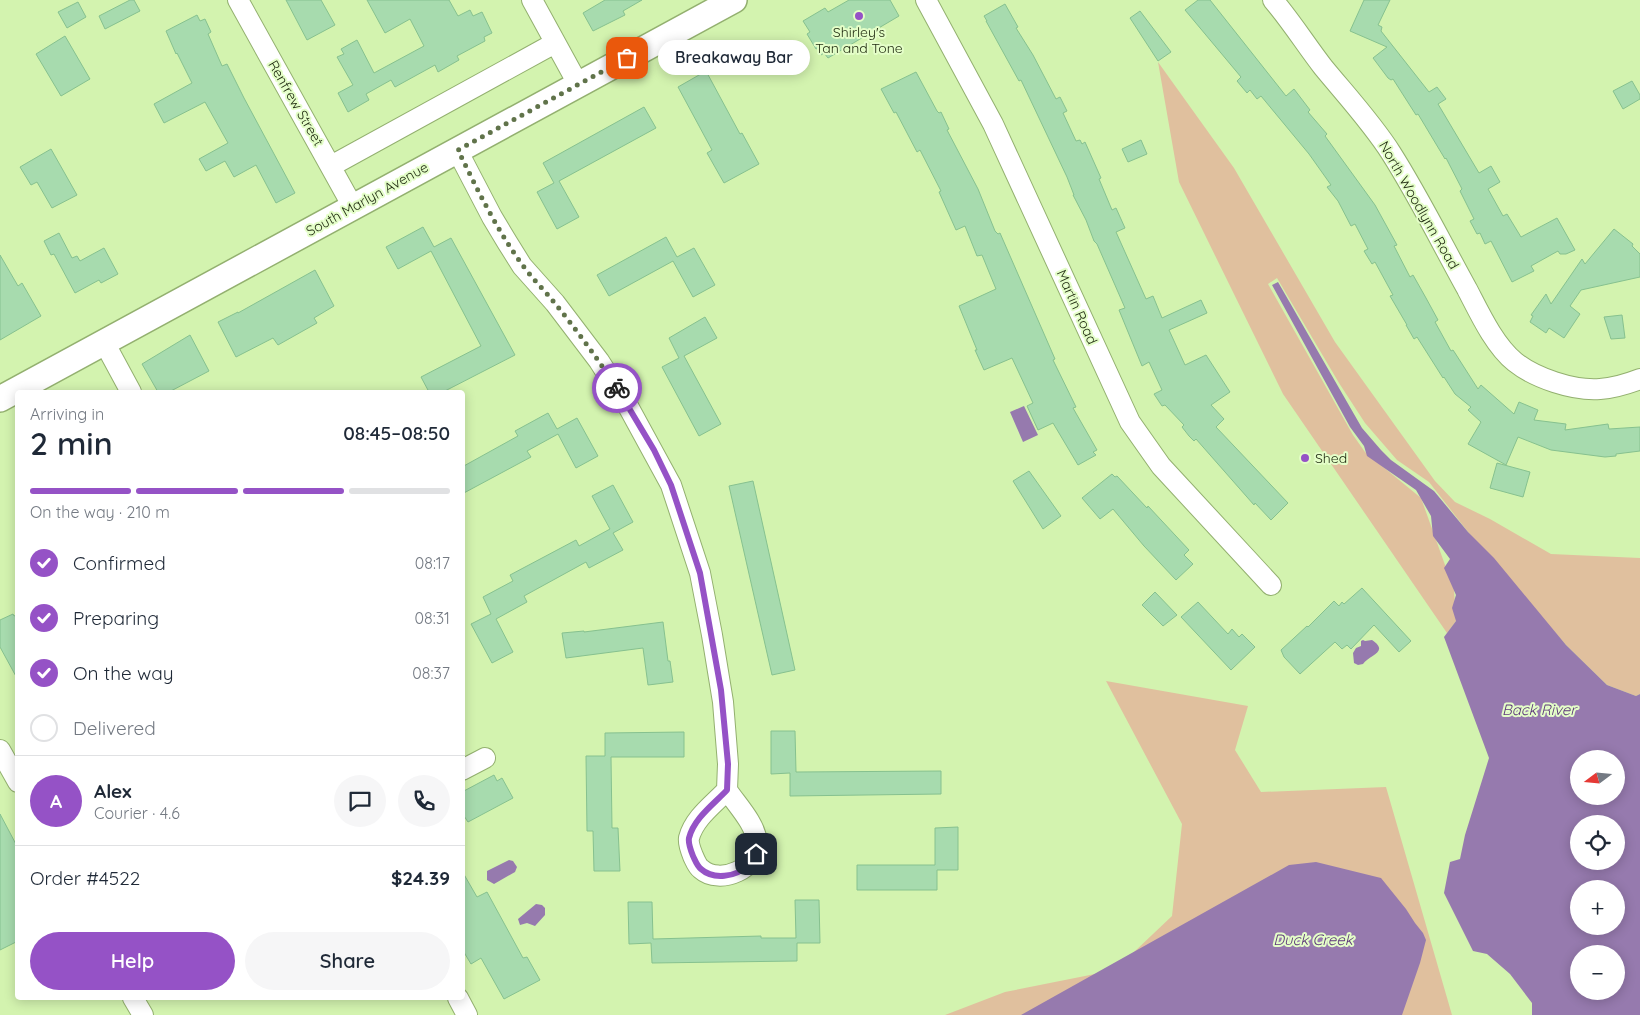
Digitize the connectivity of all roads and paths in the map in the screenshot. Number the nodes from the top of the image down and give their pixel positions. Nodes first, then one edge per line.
1 (238, 0) edge
2 (532, 0) edge
3 (734, 0) edge
4 (926, 0) edge
5 (1275, 1) edge
6 (555, 43) junction
7 (578, 84) junction
8 (458, 150) junction
9 (332, 166) junction
10 (353, 206) junction
11 (104, 342) junction
12 (1640, 379) edge
13 (16, 390) edge
14 (130, 390) edge
15 (15, 391) edge
16 (0, 399) edge
17 (1271, 586) dead end
18 (0, 750) edge
19 (485, 758) dead end
20 (465, 768) edge
21 (15, 777) edge
22 (727, 790) dead end
23 (134, 1000) edge
24 (459, 1000) edge
25 (142, 1015) edge
26 (467, 1015) edge

1 - 9 street, Renfrew Street
2 - 6 street
3 - 7 street, South Marlyn Avenue
4 - 17 street, Martin Road
5 - 12 street, North Woodlynn Road
6 - 7 street
6 - 9 street
7 - 8 street, South Marlyn Avenue
8 - 10 street, South Marlyn Avenue
8 - 22 street
9 - 10 street, Renfrew Street
10 - 11 street, South Marlyn Avenue
11 - 13 street, South Marlyn Avenue
11 - 14 street
15 - 16 street, South Marlyn Avenue
18 - 21 street
19 - 20 street
23 - 25 street
24 - 26 street

